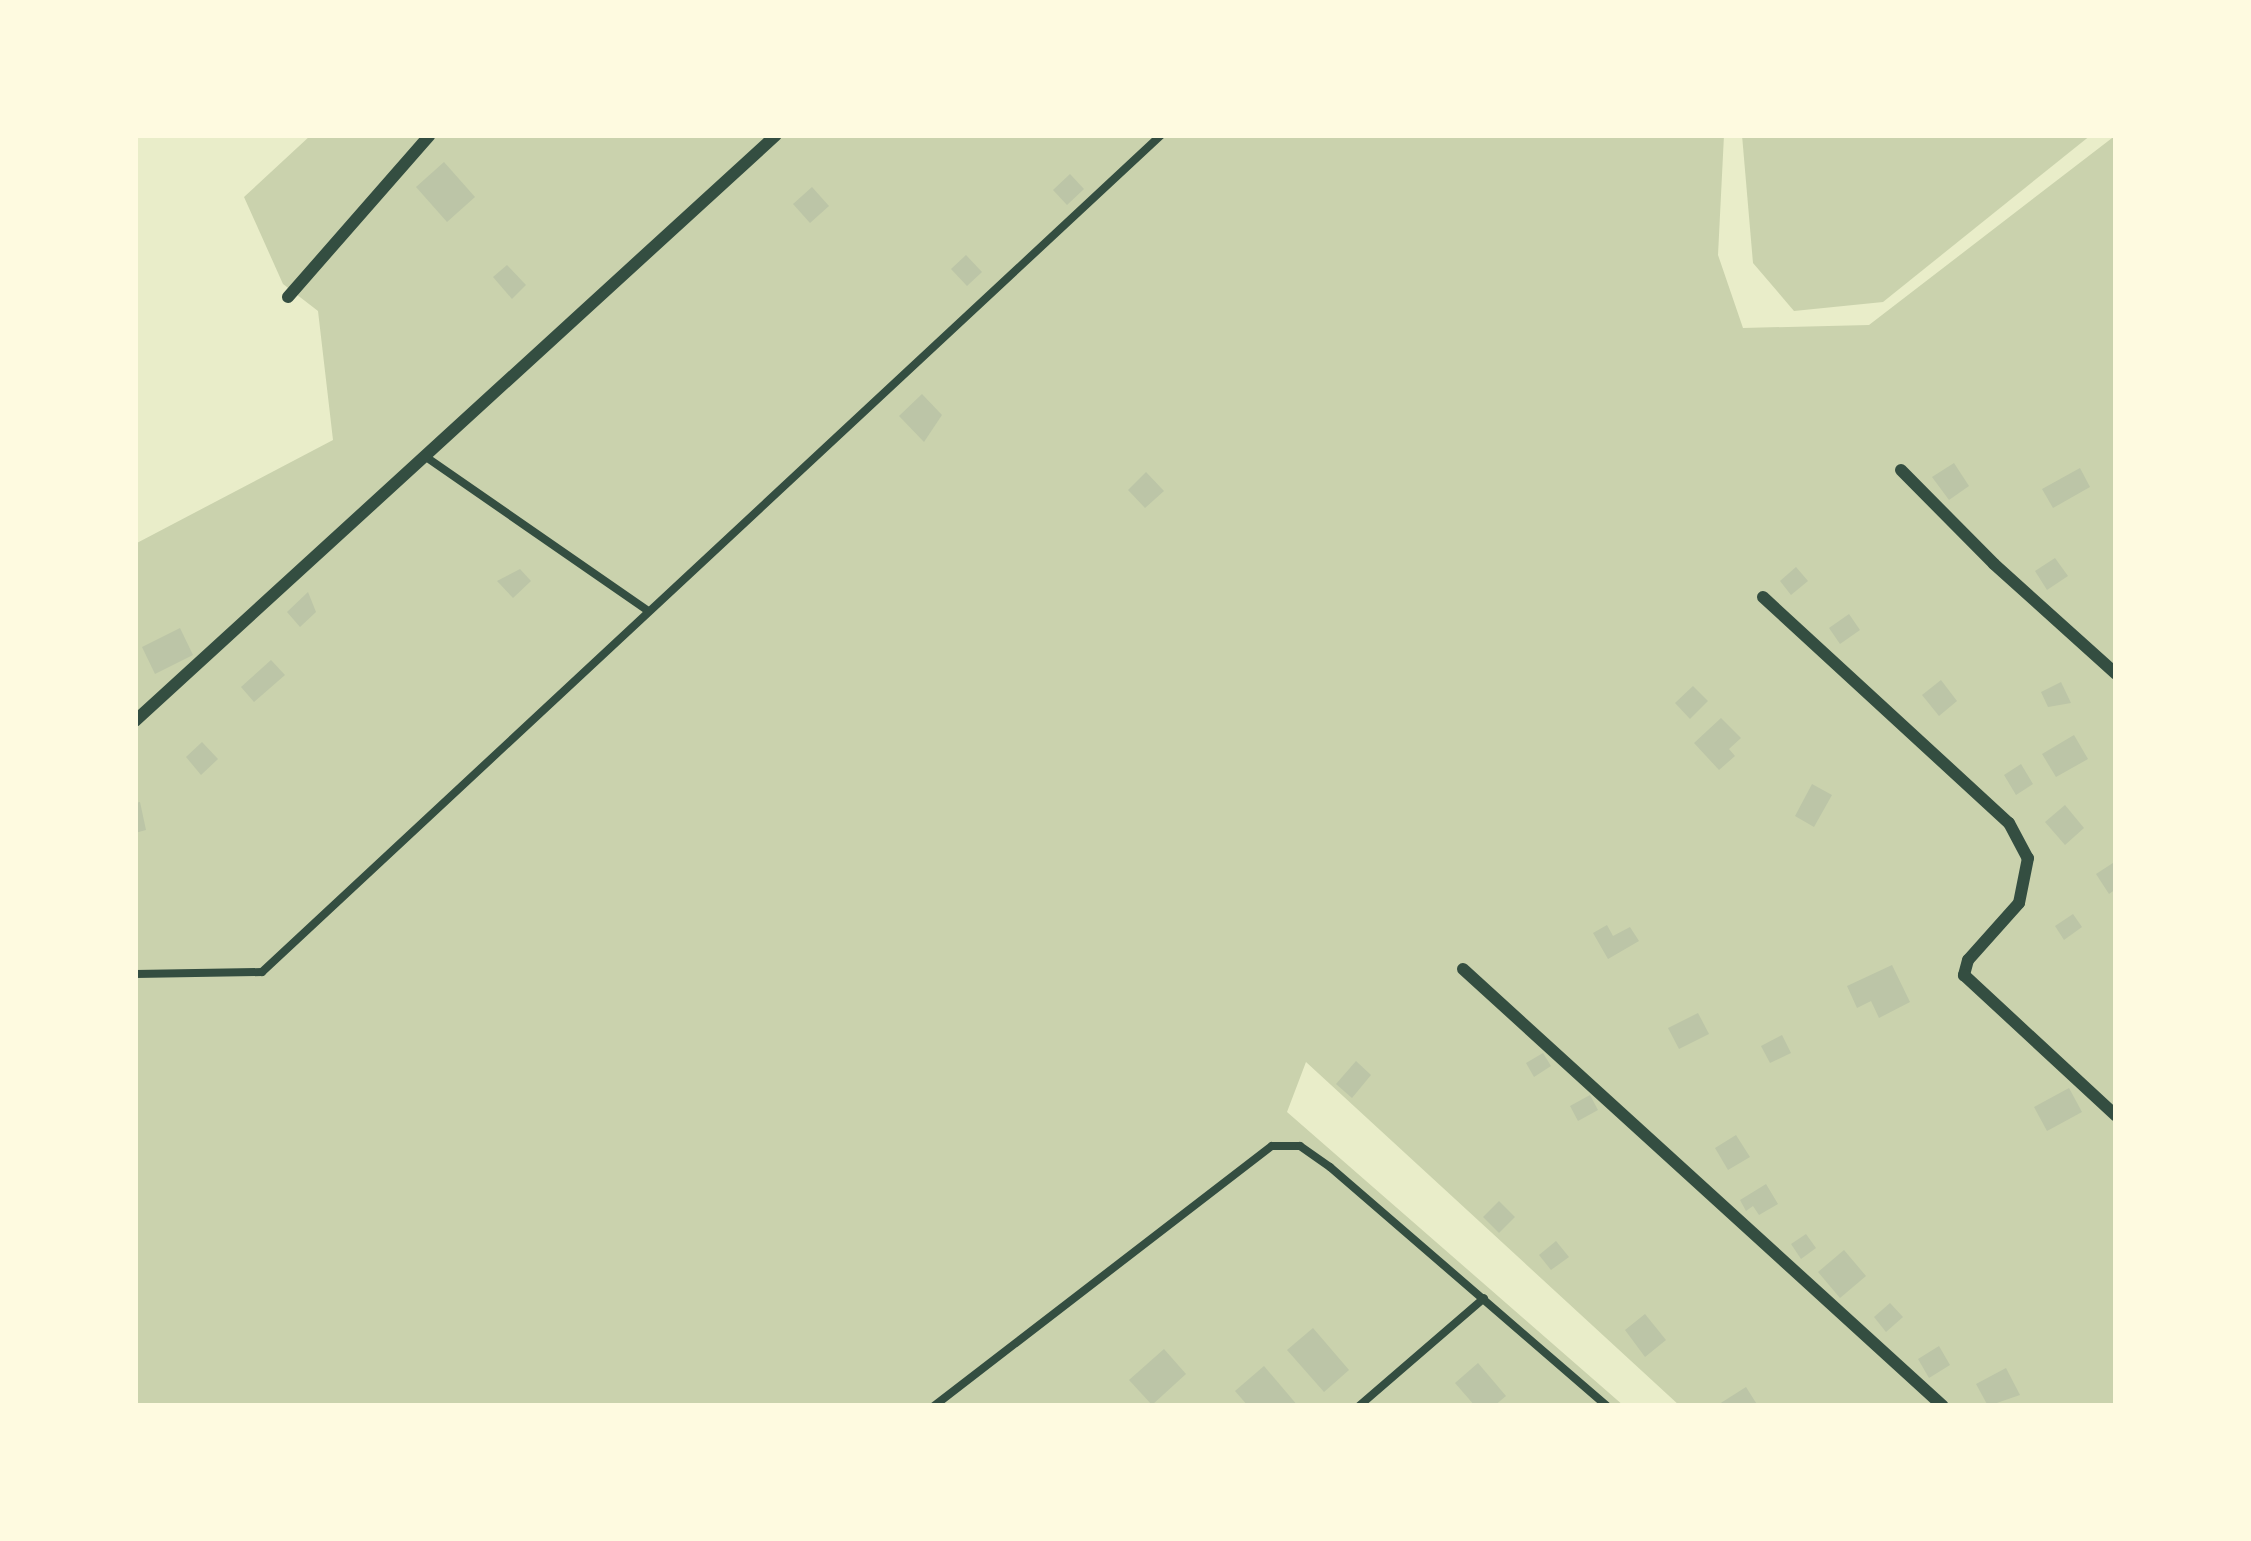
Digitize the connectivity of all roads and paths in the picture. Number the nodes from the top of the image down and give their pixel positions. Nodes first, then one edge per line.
1 (430, 135) edge
2 (776, 135) edge
3 (1161, 135) edge
4 (288, 297) dead end
5 (426, 457) junction
6 (1901, 470) dead end
7 (1763, 597) dead end
8 (648, 610) junction
9 (2116, 674) edge
10 (135, 721) edge
11 (1463, 969) dead end
12 (135, 974) edge
13 (2116, 1116) edge
14 (1484, 1298) junction
15 (934, 1406) edge
16 (1359, 1406) edge
17 (1607, 1406) edge
18 (1943, 1406) edge

1 - 4 street
2 - 5 street
3 - 8 lane
5 - 8 lane
5 - 10 street
6 - 9 street
7 - 13 street
8 - 12 lane
11 - 18 street
14 - 15 lane
14 - 16 lane
14 - 17 lane

